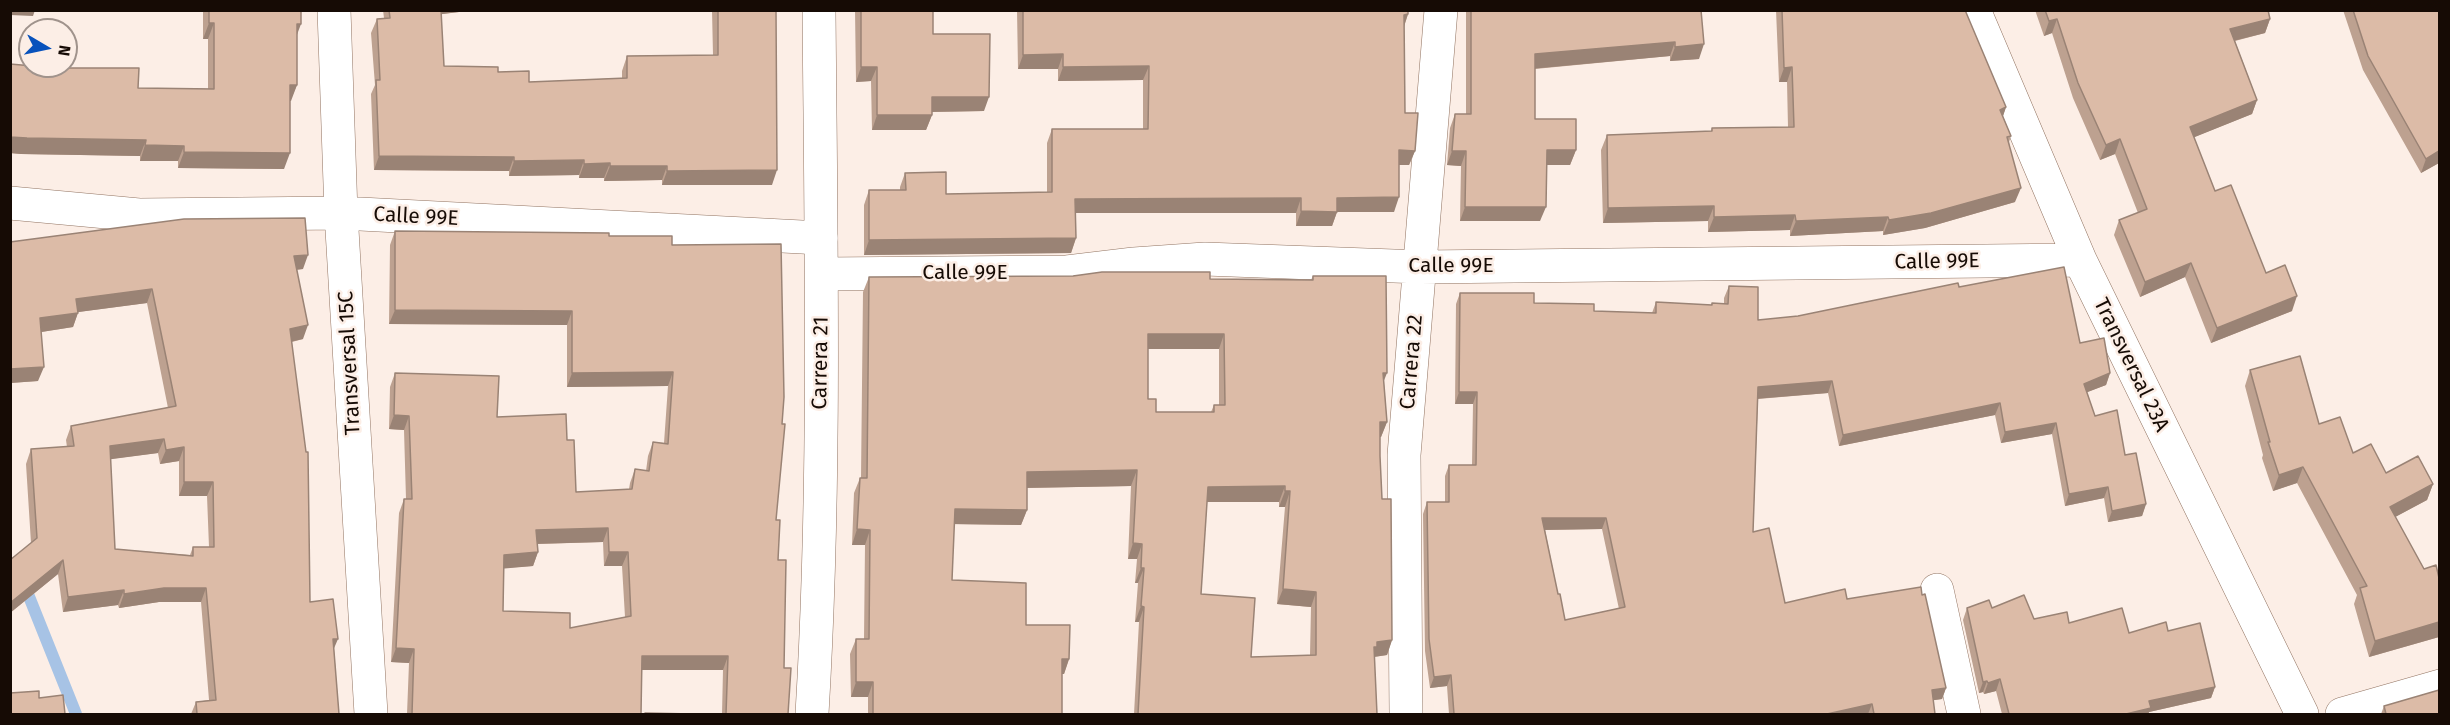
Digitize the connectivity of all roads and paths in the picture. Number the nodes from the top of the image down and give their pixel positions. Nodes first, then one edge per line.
1 (334, 10) edge
2 (819, 10) edge
3 (1441, 10) edge
4 (1974, 10) edge
5 (10, 203) edge
6 (341, 213) junction
7 (821, 238) junction
8 (2080, 260) junction
9 (1420, 267) junction
10 (822, 274) junction
11 (1937, 590) dead end
12 (2439, 686) edge
13 (371, 714) edge
14 (812, 714) edge
15 (1406, 714) edge
16 (1964, 714) edge
17 (2302, 714) edge
18 (2342, 714) edge

1 - 6 street, Transversal 15C
2 - 7 street, Carrera 21
3 - 9 street, Carrera 22
4 - 8 street, Transversal 23A
5 - 6 street, Calle 99E
6 - 7 street, Calle 99E
6 - 13 street, Transversal 15C
7 - 10 street, Carrera 21
8 - 9 street, Calle 99E
8 - 17 street, Transversal 23A
9 - 10 street, Calle 99E
9 - 15 street, Carrera 22
10 - 14 street, Carrera 21
11 - 16 street
12 - 18 street

